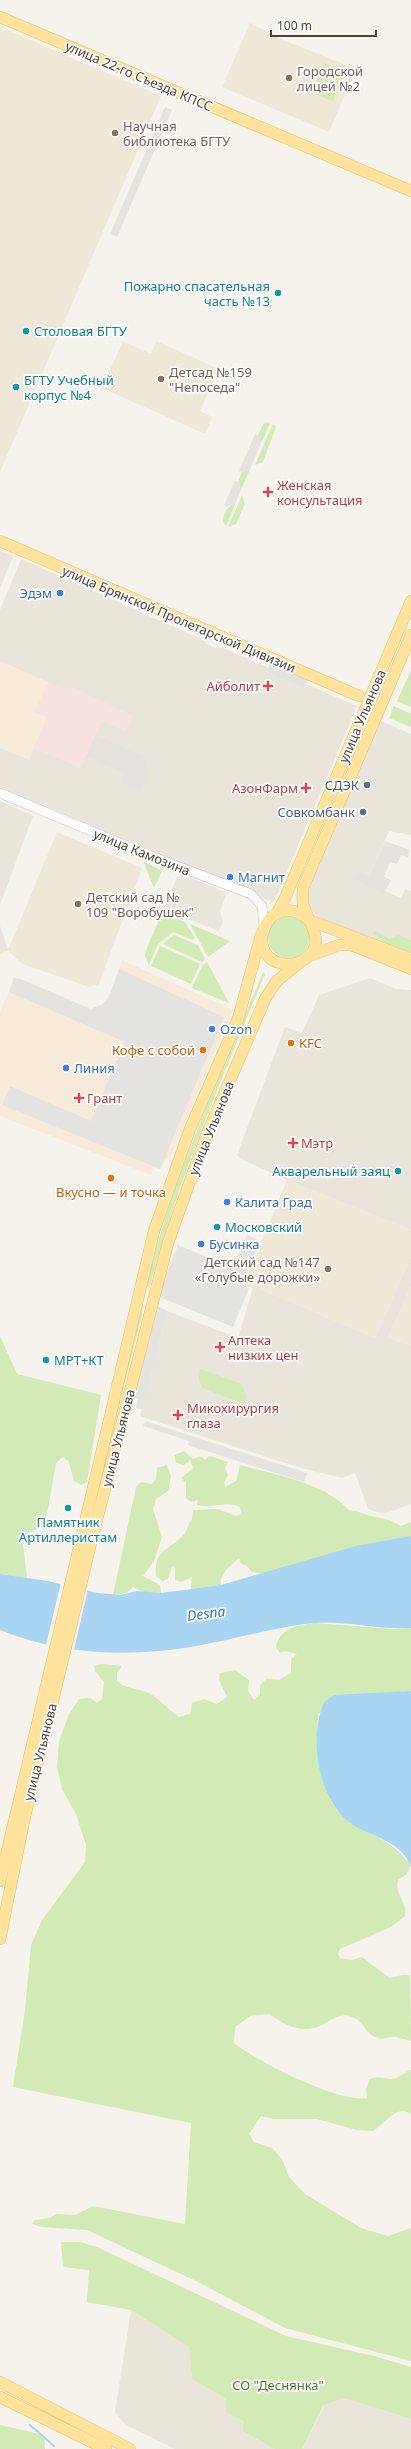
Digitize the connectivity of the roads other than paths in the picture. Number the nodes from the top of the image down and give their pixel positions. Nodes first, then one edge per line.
1 (0, 17) edge
2 (411, 191) edge
3 (0, 541) edge
4 (411, 601) edge
5 (411, 635) edge
6 (359, 696) dead end
7 (0, 793) edge
8 (277, 913) junction
9 (309, 920) junction
10 (262, 931) junction
11 (303, 960) junction
12 (411, 960) edge
13 (411, 969) edge
14 (86, 1541) junction
15 (20, 1815) junction
16 (0, 1881) edge
17 (0, 1939) edge
18 (0, 2382) edge
19 (0, 2397) edge
20 (106, 2449) edge
21 (130, 2449) edge

1 - 2 main road, улица 22-го Съезда КПСС
3 - 6 main road, улица Брянской Пролетарской Дивизии
4 - 8 main road, улица Ульянова
5 - 9 main road, улица Ульянова
7 - 10 street, улица Камозина
8 - 9 main road
8 - 10 main road
9 - 11 main road
9 - 12 main road
10 - 11 main road
10 - 14 main road, улица Ульянова
11 - 13 main road
11 - 14 main road, улица Ульянова
14 - 15 main road, улица Ульянова
15 - 16 main road, улица Ульянова
15 - 17 main road, улица Ульянова
18 - 21 main road
19 - 20 main road

